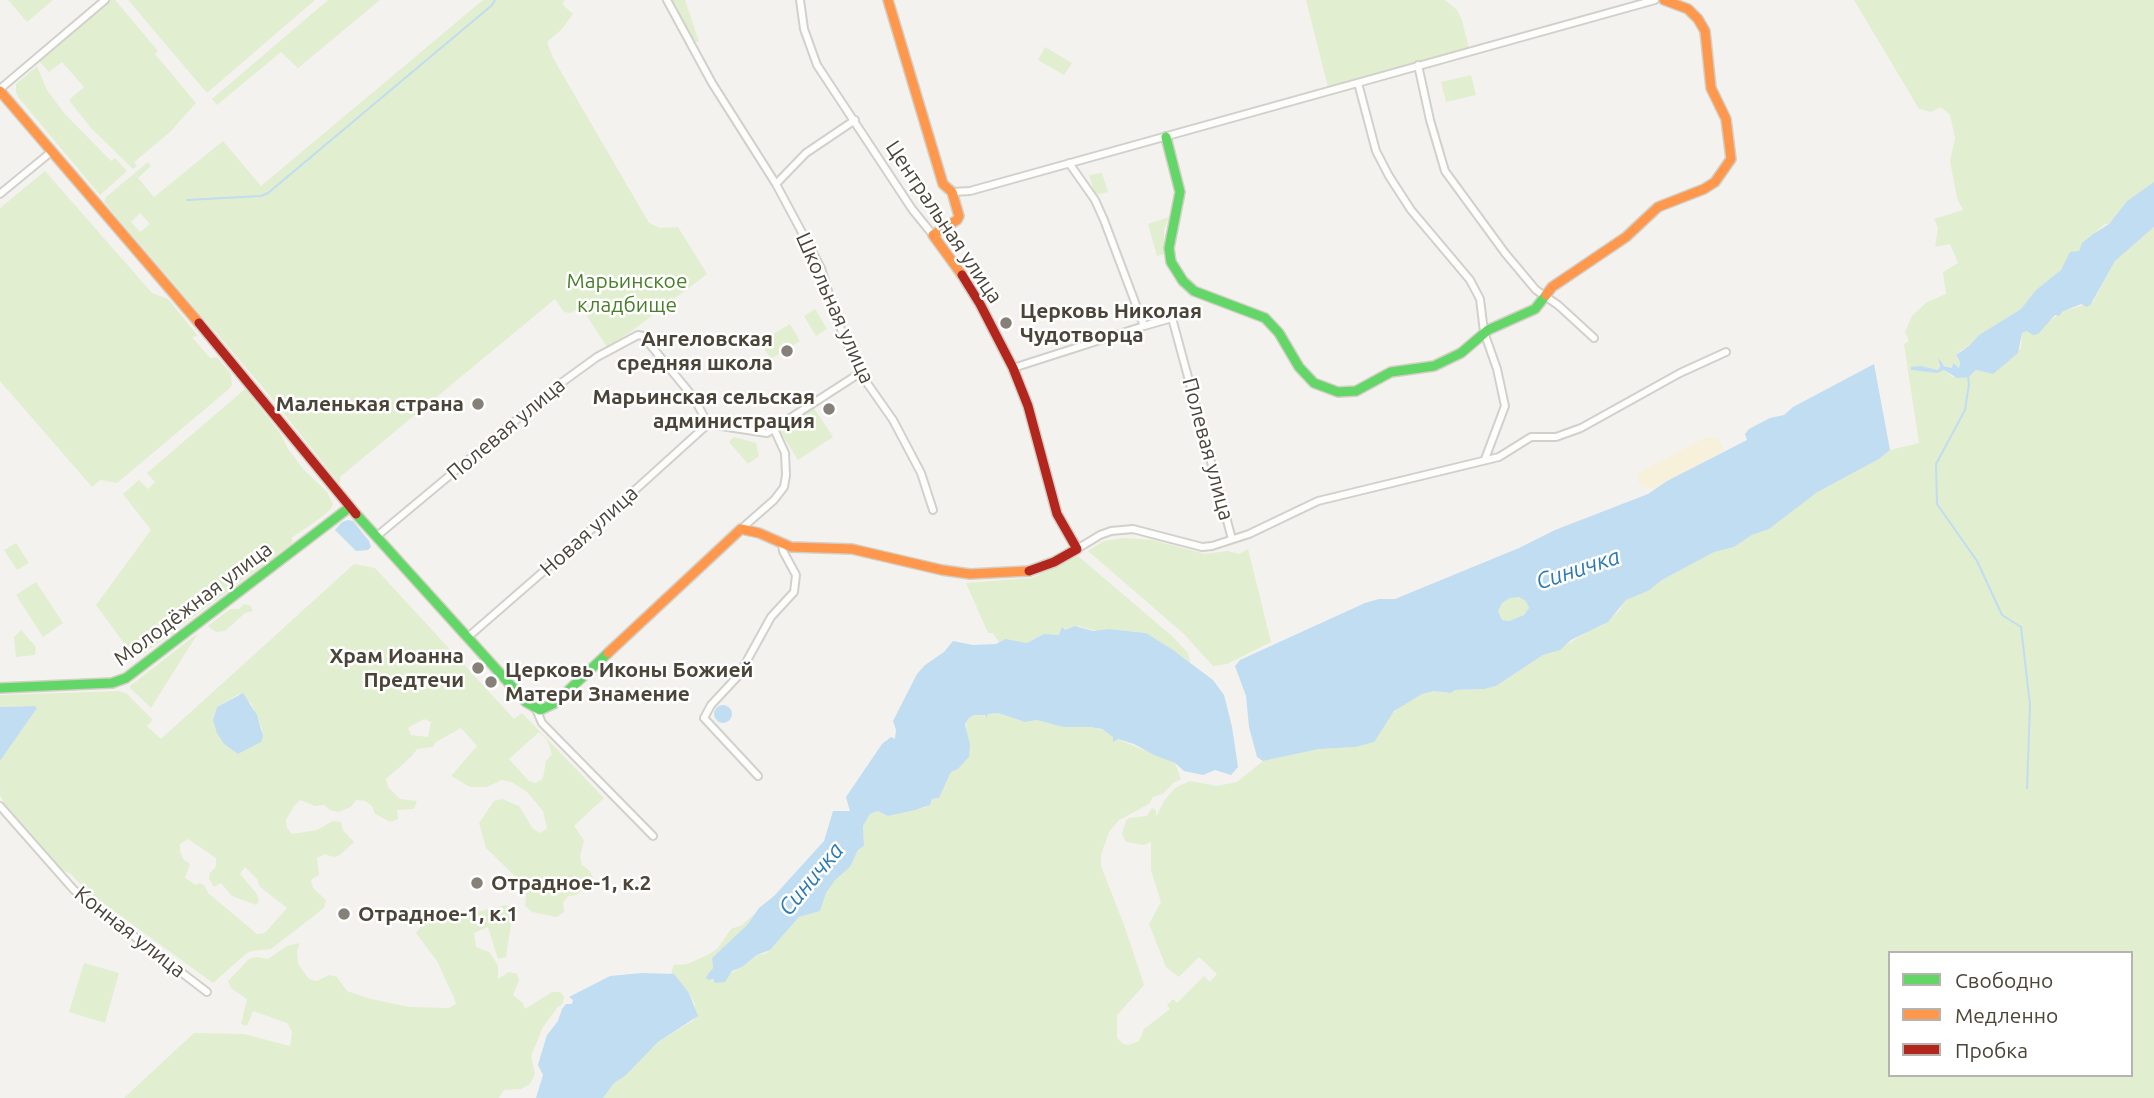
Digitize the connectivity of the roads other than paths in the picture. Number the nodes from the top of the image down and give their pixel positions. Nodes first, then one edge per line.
1 (667, 0) edge
2 (800, 0) edge
3 (888, 0) edge
4 (1655, 0) edge
5 (1664, 0) edge
6 (100, 2) edge
7 (1418, 65) junction
8 (1358, 83) junction
9 (0, 90) edge
10 (855, 120) junction
11 (1166, 137) junction
12 (51, 152) junction
13 (1069, 163) junction
14 (776, 184) junction
15 (952, 192) junction
16 (0, 194) edge
17 (933, 235) junction
18 (1545, 296) junction
19 (1144, 326) junction
20 (1484, 332) junction
21 (1594, 338) dead end
22 (1726, 352) dead end
23 (1013, 368) junction
24 (860, 373) junction
25 (708, 424) junction
26 (774, 429) junction
27 (1485, 459) junction
28 (350, 508) junction
29 (933, 510) dead end
30 (741, 529) junction
31 (377, 536) junction
32 (1232, 539) junction
33 (782, 545) junction
34 (1077, 549) junction
35 (468, 637) junction
36 (0, 688) edge
37 (536, 709) junction
38 (758, 776) dead end
39 (0, 806) edge
40 (653, 836) dead end
41 (208, 992) dead end

1 - 14 street, Школьная улица
2 - 10 street, Центральная улица
3 - 15 street
4 - 7 street
5 - 18 street
6 - 9 street
7 - 8 street
7 - 18 street
8 - 11 street
8 - 20 street
9 - 12 street
10 - 14 street
10 - 17 street, Центральная улица
11 - 13 street
11 - 20 street
12 - 16 street
12 - 28 street
13 - 15 street
13 - 19 street
14 - 24 street, Школьная улица
15 - 17 street
17 - 23 street, Центральная улица
18 - 20 street
18 - 21 street
19 - 23 street
19 - 32 street, Полевая улица
20 - 27 street
22 - 27 street
23 - 34 street, Центральная улица
24 - 26 street
24 - 29 street, Школьная улица
25 - 26 street
25 - 31 street, Полевая улица
25 - 35 street, Новая улица
26 - 30 street
27 - 32 street
28 - 31 street
28 - 36 street, Молодёжная улица
30 - 33 street
30 - 37 street
31 - 35 street
32 - 34 street
33 - 34 street
33 - 38 street
35 - 37 street
37 - 40 street
39 - 41 street, Конная улица

